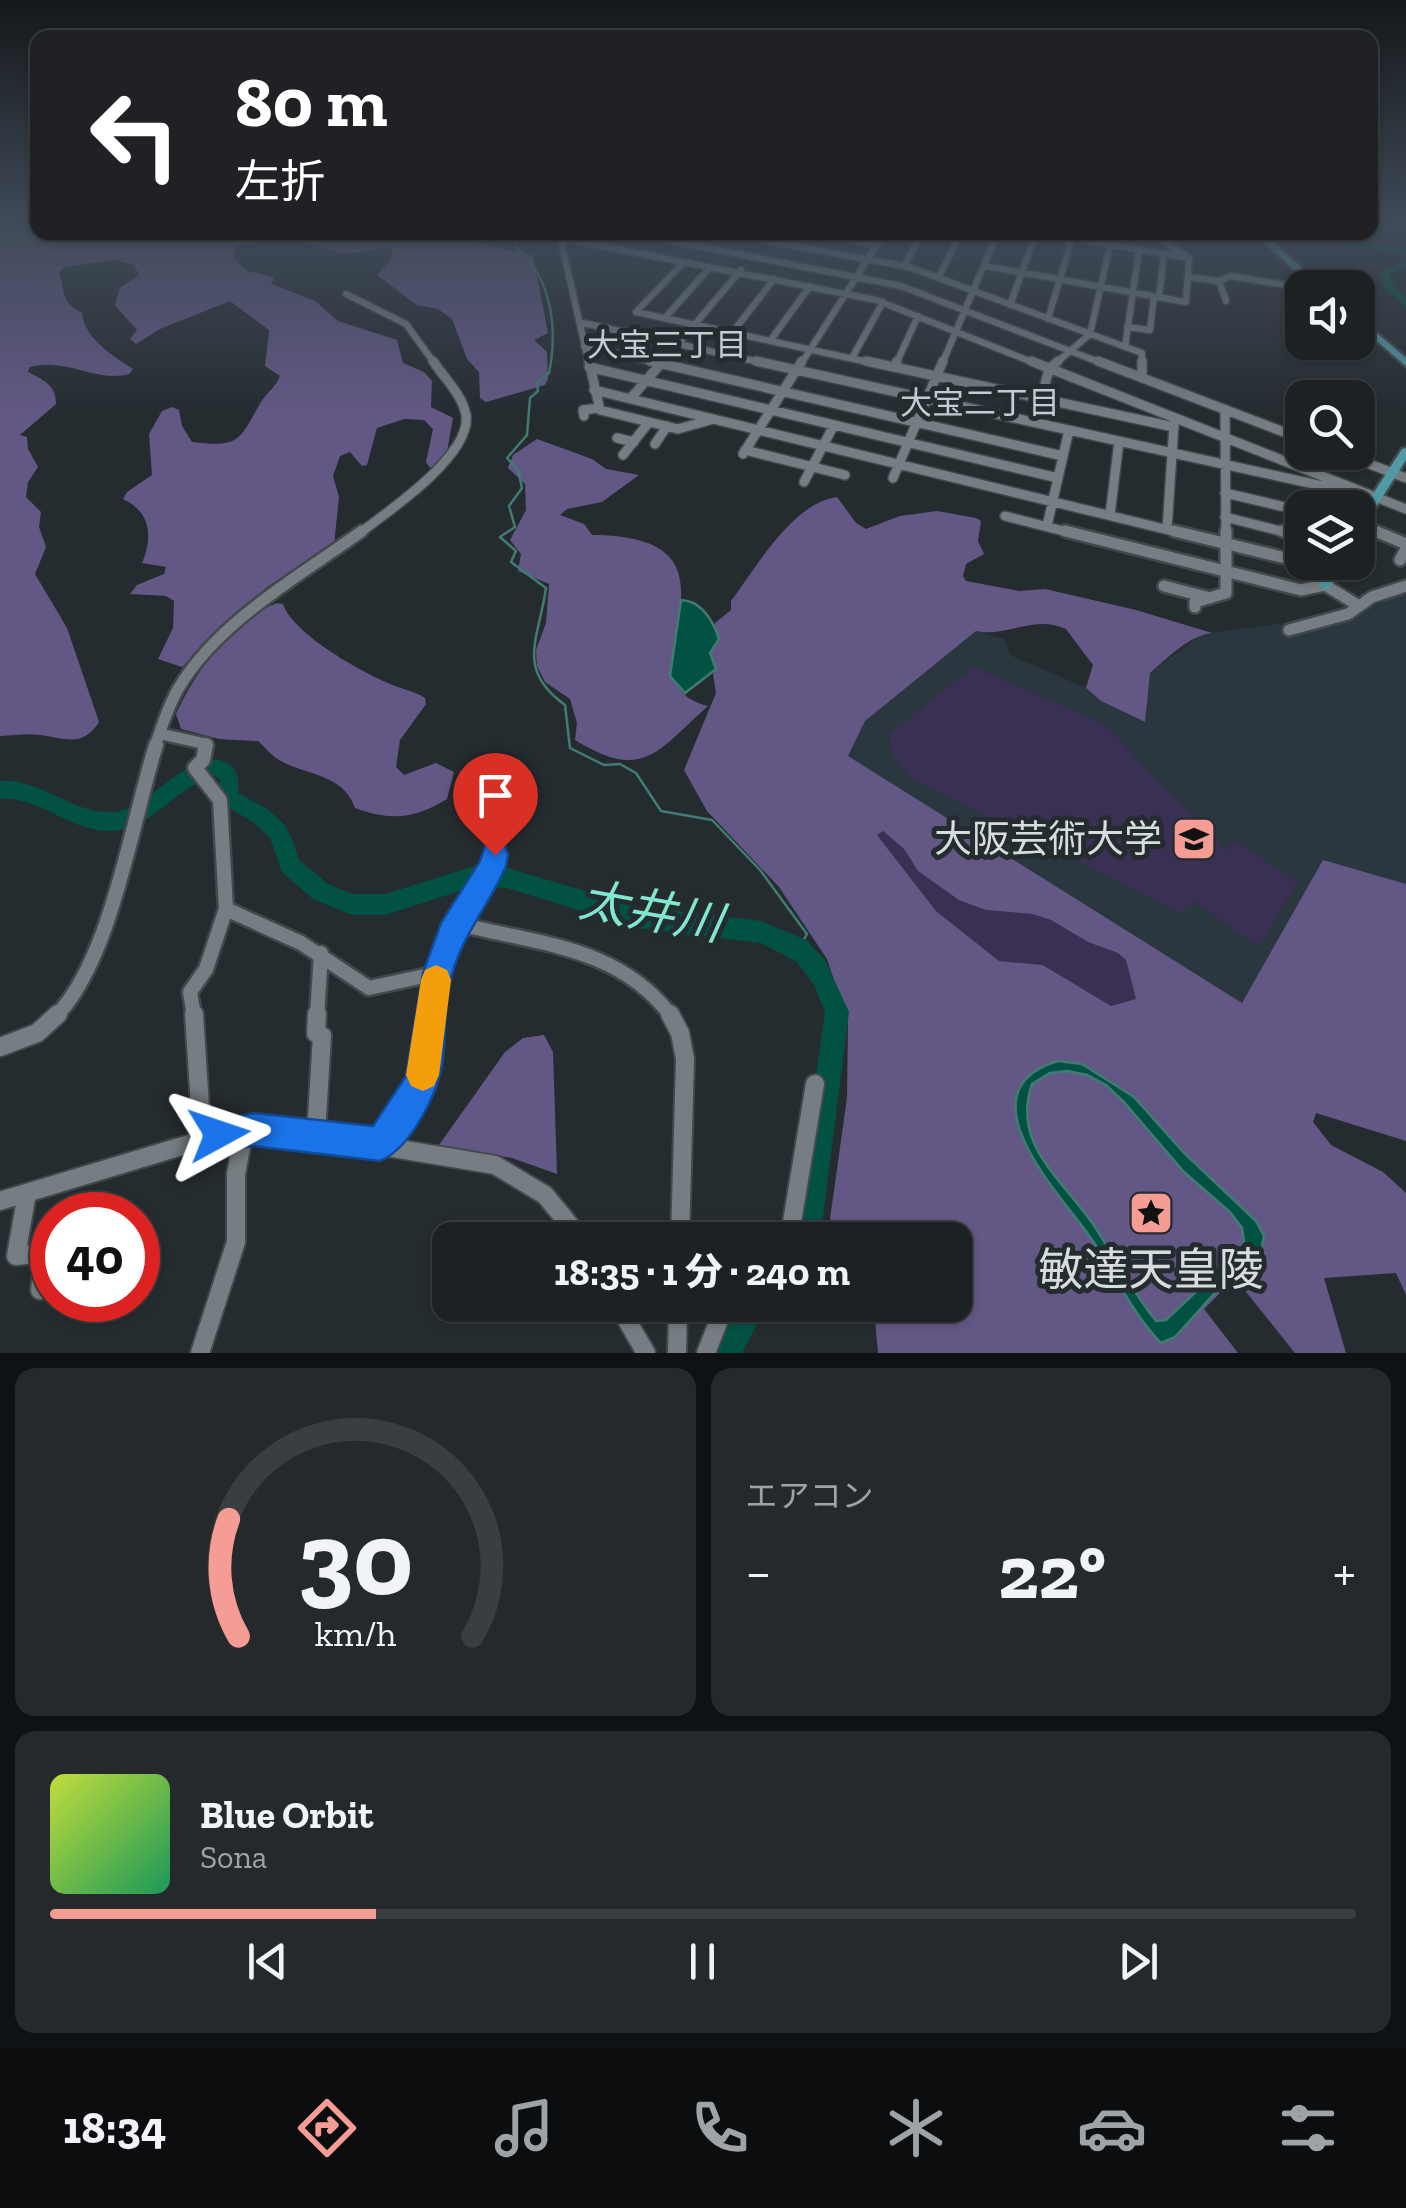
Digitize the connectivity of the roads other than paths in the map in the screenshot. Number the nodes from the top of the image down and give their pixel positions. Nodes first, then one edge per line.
1 (572, 290) edge
2 (657, 290) edge
3 (689, 290) edge
4 (723, 290) edge
5 (765, 290) edge
6 (807, 290) edge
7 (832, 290) edge
8 (849, 290) edge
9 (902, 290) edge
10 (1015, 290) edge
11 (1057, 290) edge
12 (1100, 290) edge
13 (1122, 290) edge
14 (1158, 290) edge
15 (1187, 290) edge
16 (1222, 290) edge
17 (974, 291) joint
18 (1132, 292) junction
19 (847, 293) junction
20 (346, 294) dead end
21 (1157, 296) junction
22 (1226, 301) dead end
23 (883, 302) junction
24 (1010, 304) junction
25 (964, 310) junction
26 (918, 316) junction
27 (664, 318) junction
28 (1048, 319) junction
29 (579, 322) junction
30 (694, 324) junction
31 (1127, 326) junction
32 (956, 331) junction
33 (732, 332) junction
34 (1090, 334) junction
35 (1375, 335) edge
36 (770, 341) junction
37 (678, 344) junction
38 (584, 346) junction
39 (1124, 347) junction
40 (810, 349) junction
41 (1072, 351) junction
42 (852, 358) junction
43 (1406, 362) edge
44 (661, 364) junction
45 (589, 367) junction
46 (894, 367) junction
47 (1050, 368) junction
48 (797, 370) junction
49 (936, 376) junction
50 (1142, 378) junction
51 (646, 381) junction
52 (1094, 386) junction
53 (594, 390) junction
54 (783, 392) junction
55 (631, 398) junction
56 (927, 398) junction
57 (1042, 399) junction
58 (599, 408) junction
59 (1090, 409) junction
60 (770, 410) junction
61 (1225, 410) junction
62 (584, 416) dead end
63 (713, 419) junction
64 (648, 422) junction
65 (916, 422) junction
66 (1036, 422) junction
67 (1174, 422) junction
68 (694, 424) junction
69 (834, 425) junction
70 (667, 426) junction
71 (758, 430) junction
72 (1069, 430) junction
73 (1285, 433) edge
74 (698, 436) dead end
75 (617, 438) dead end
76 (1225, 438) junction
77 (1119, 441) junction
78 (634, 442) junction
79 (908, 442) junction
80 (655, 444) dead end
81 (824, 446) junction
82 (1406, 451) edge
83 (1172, 452) junction
84 (623, 455) dead end
85 (1063, 456) junction
86 (782, 459) junction
87 (898, 464) junction
88 (1225, 464) junction
89 (1375, 466) edge
90 (812, 467) junction
91 (775, 472) dead end
92 (845, 475) dead end
93 (1400, 475) edge
94 (893, 478) dead end
95 (1058, 478) junction
96 (804, 482) dead end
97 (1225, 493) junction
98 (1376, 498) junction
99 (1053, 501) junction
100 (1285, 507) edge
101 (1406, 509) edge
102 (1110, 515) junction
103 (1005, 516) dead end
104 (1225, 517) junction
105 (1047, 526) junction
106 (1166, 529) junction
107 (1285, 532) edge
108 (1375, 535) edge
109 (1225, 543) junction
110 (1404, 551) edge
111 (1285, 558) edge
112 (1226, 571) junction
113 (1327, 580) edge
114 (1325, 585) junction
115 (1164, 586) dead end
116 (1406, 586) edge
117 (1210, 598) junction
118 (1360, 606) junction
119 (1195, 607) dead end
120 (1289, 630) dead end
121 (160, 734) junction
122 (496, 836) dead end
123 (226, 910) junction
124 (456, 923) junction
125 (321, 952) junction
126 (438, 973) junction
127 (0, 1047) edge
128 (814, 1084) dead end
129 (244, 1131) junction
130 (316, 1134) junction
131 (202, 1138) junction
132 (380, 1144) junction
133 (27, 1193) junction
134 (0, 1201) edge
135 (567, 1222) edge
136 (680, 1222) edge
137 (795, 1222) edge
138 (30, 1254) edge
139 (628, 1322) edge
140 (678, 1322) edge
141 (718, 1322) edge
142 (200, 1353) edge
143 (646, 1353) edge
144 (678, 1353) edge
145 (706, 1353) edge

1 - 29 street
2 - 27 street
3 - 27 street
4 - 30 street
5 - 33 street
6 - 36 street
7 - 19 street
8 - 19 street
9 - 25 street
10 - 24 street
11 - 28 street
12 - 34 street
13 - 18 street
14 - 21 street
15 - 21 street
16 - 22 street
17 - 24 street
17 - 25 street
18 - 21 street
18 - 31 street
19 - 23 street
19 - 40 street
20 - 121 street
21 - 31 street
23 - 26 street
23 - 42 street
24 - 28 street
25 - 32 street
25 - 41 street
26 - 32 street
26 - 46 street
27 - 30 street
28 - 34 street
29 - 37 street
29 - 38 street
30 - 33 street
30 - 37 street
31 - 39 street
32 - 47 street
32 - 49 street
33 - 36 street
34 - 39 street
34 - 41 street
35 - 43 main road
36 - 40 street
37 - 44 street
37 - 48 street
38 - 44 street
38 - 45 street
39 - 50 street
40 - 42 street
40 - 48 street
41 - 47 street
41 - 50 street
42 - 46 street
44 - 51 street
44 - 54 street
45 - 51 street
45 - 53 street
46 - 49 street
47 - 52 street
47 - 57 street
48 - 54 street
48 - 56 street
49 - 56 street
49 - 57 street
50 - 61 street
51 - 55 street
51 - 60 street
52 - 59 street
52 - 67 street
53 - 55 street
53 - 58 street
54 - 60 street
54 - 65 street
55 - 63 street
56 - 65 street
56 - 66 street
57 - 59 street
57 - 66 street
58 - 62 street
58 - 64 street
59 - 67 street
60 - 69 street
60 - 71 street
61 - 73 street
61 - 76 street
63 - 68 street
63 - 71 street
64 - 70 street
64 - 78 street
65 - 79 street
65 - 85 street
66 - 72 street
67 - 76 street
67 - 83 street
68 - 70 street
68 - 74 street
69 - 79 street
69 - 81 street
70 - 80 street
71 - 81 street
71 - 86 street
72 - 77 street
72 - 85 street
75 - 78 street
76 - 88 street
76 - 98 street
77 - 83 street
77 - 102 street
78 - 84 street
79 - 87 street
79 - 95 street
81 - 87 street
81 - 90 street
82 - 93 main road
83 - 88 street
83 - 106 street
85 - 95 street
86 - 90 street
86 - 91 street
87 - 94 street
87 - 99 street
88 - 97 street
88 - 98 street
89 - 93 street
90 - 92 street
90 - 96 street
93 - 98 main road
95 - 99 street
97 - 100 street
97 - 104 street
98 - 101 street
99 - 102 street
99 - 105 street
102 - 106 street
103 - 105 street
104 - 107 street
104 - 109 street
105 - 112 street
106 - 109 street
108 - 110 street
109 - 111 street
109 - 112 street
112 - 114 street
112 - 117 street
113 - 114 main road
114 - 118 street
115 - 117 street
116 - 118 street
117 - 119 street
118 - 120 street
121 - 123 street
121 - 127 street
122 - 124 street
123 - 125 street
123 - 131 street
124 - 126 street
124 - 136 street
125 - 126 street
125 - 130 street
126 - 132 street
128 - 137 street
129 - 130 street
129 - 131 street
129 - 142 street
130 - 132 street
131 - 133 street
132 - 135 street
133 - 134 street
133 - 138 street
139 - 143 street
140 - 144 street
141 - 145 street

